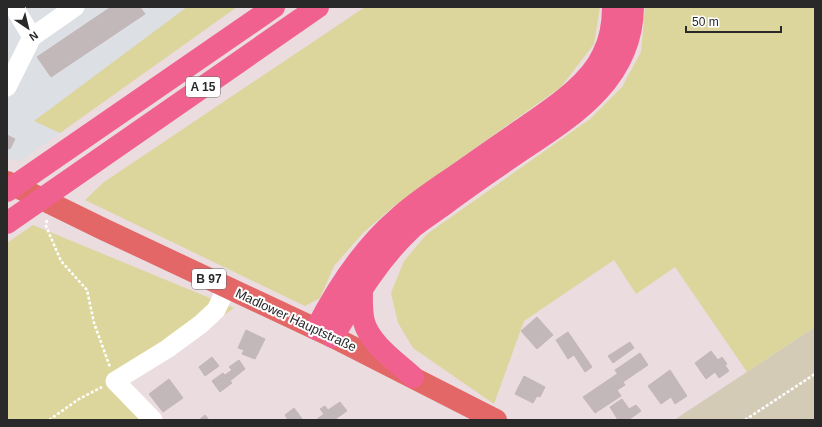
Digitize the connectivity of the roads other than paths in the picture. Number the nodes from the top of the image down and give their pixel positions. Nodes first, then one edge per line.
1 (14, 7) edge
2 (75, 7) edge
3 (274, 7) edge
4 (318, 7) edge
5 (613, 7) edge
6 (633, 7) edge
7 (32, 37) junction
8 (7, 87) edge
9 (7, 182) edge
10 (7, 191) edge
11 (10, 220) edge
12 (227, 287) junction
13 (362, 288) junction
14 (325, 333) junction
15 (413, 377) junction
16 (153, 420) edge
17 (496, 420) edge

1 - 7 street
2 - 7 street
3 - 10 highway, A 15
4 - 11 highway, A 15
5 - 14 highway
6 - 13 highway
7 - 8 street
9 - 12 main road, Madlower Hauptstraße / B 97
12 - 14 main road, Madlower Hauptstraße / B 97
12 - 16 street
13 - 14 highway
13 - 15 highway
14 - 15 main road, Madlower Hauptstraße
15 - 17 main road, Madlower Hauptstraße

